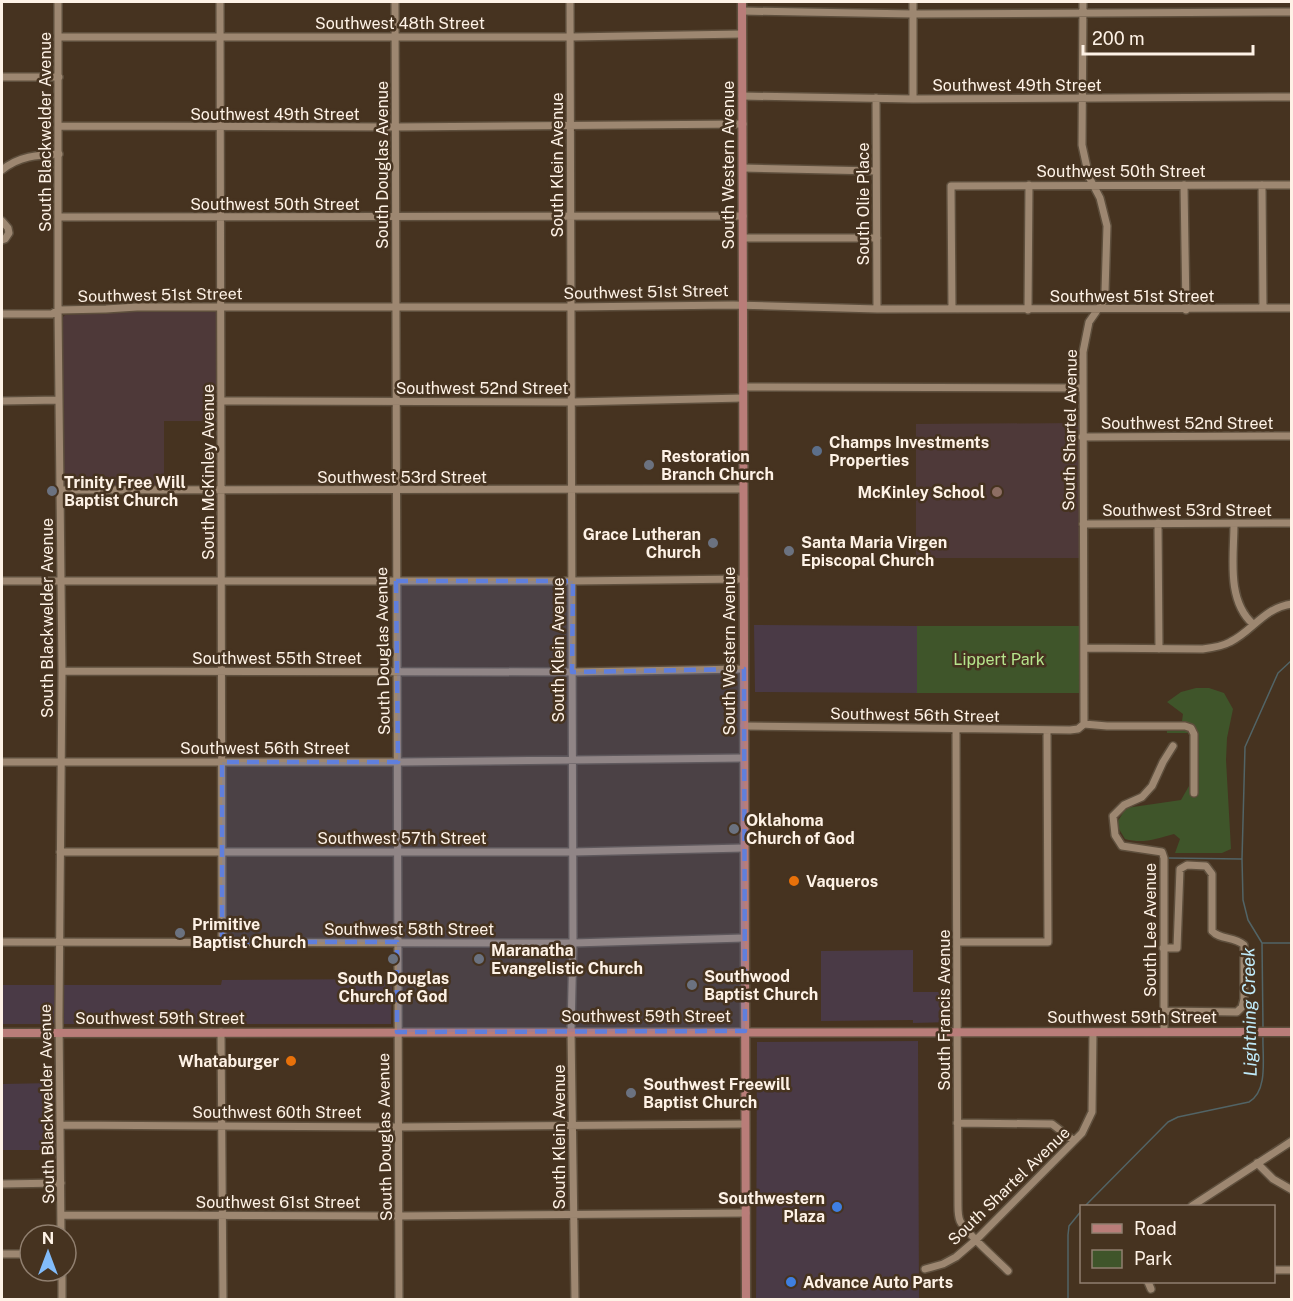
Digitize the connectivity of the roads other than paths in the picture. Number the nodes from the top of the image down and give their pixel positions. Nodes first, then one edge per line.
1 (58, 2) edge
2 (220, 2) edge
3 (395, 2) edge
4 (570, 2) edge
5 (913, 2) edge
6 (1083, 2) edge
7 (1254, 2) edge
8 (742, 6) edge
9 (1254, 12) junction
10 (1292, 12) edge
11 (1083, 13) junction
12 (913, 14) junction
13 (742, 34) junction
14 (220, 36) junction
15 (58, 37) junction
16 (394, 37) junction
17 (571, 37) junction
18 (2, 77) edge
19 (59, 77) junction
20 (742, 96) junction
21 (1292, 97) edge
22 (876, 98) junction
23 (1082, 98) junction
24 (913, 99) junction
25 (742, 124) junction
26 (59, 126) junction
27 (571, 126) junction
28 (220, 127) junction
29 (395, 127) junction
30 (59, 154) junction
31 (743, 168) junction
32 (2, 171) edge
33 (876, 171) junction
34 (1292, 184) edge
35 (1029, 185) junction
36 (1184, 185) junction
37 (1262, 185) junction
38 (1093, 186) junction
39 (743, 216) junction
40 (59, 217) junction
41 (220, 217) junction
42 (571, 217) junction
43 (396, 218) junction
44 (2, 221) edge
45 (743, 238) junction
46 (877, 238) junction
47 (2, 240) edge
48 (220, 306) junction
49 (743, 306) junction
50 (397, 307) junction
51 (571, 307) junction
52 (1263, 308) junction
53 (1292, 308) edge
54 (877, 309) junction
55 (952, 309) junction
56 (58, 310) junction
57 (1028, 310) junction
58 (1098, 310) junction
59 (1186, 310) junction
60 (2, 314) edge
61 (743, 387) junction
62 (1083, 388) junction
63 (743, 398) junction
64 (59, 400) junction
65 (2, 401) edge
66 (221, 401) junction
67 (396, 402) junction
68 (572, 402) junction
69 (1292, 436) edge
70 (1083, 437) junction
71 (743, 489) junction
72 (60, 490) junction
73 (221, 490) junction
74 (396, 491) junction
75 (571, 491) junction
76 (1158, 523) junction
77 (1292, 523) edge
78 (1083, 524) junction
79 (1234, 524) junction
80 (744, 579) junction
81 (2, 581) edge
82 (60, 581) junction
83 (396, 581) junction
84 (573, 581) junction
85 (222, 582) junction
86 (1292, 604) edge
87 (1253, 624) junction
88 (1084, 648) junction
89 (1160, 649) junction
90 (744, 669) junction
91 (62, 671) junction
92 (222, 671) junction
93 (396, 672) junction
94 (572, 672) junction
95 (1084, 724) junction
96 (744, 726) junction
97 (956, 729) junction
98 (1047, 730) junction
99 (1173, 746) dead end
100 (744, 758) junction
101 (571, 759) junction
102 (60, 761) junction
103 (2, 762) edge
104 (222, 762) junction
105 (398, 762) junction
106 (1194, 793) dead end
107 (744, 848) junction
108 (60, 852) junction
109 (221, 852) junction
110 (396, 852) junction
111 (573, 852) junction
112 (744, 938) junction
113 (2, 942) edge
114 (60, 942) junction
115 (222, 942) junction
116 (397, 942) junction
117 (958, 942) junction
118 (573, 943) junction
119 (1163, 948) junction
120 (1164, 1011) junction
121 (745, 1031) junction
122 (221, 1032) junction
123 (397, 1032) junction
124 (571, 1032) junction
125 (1093, 1032) junction
126 (1164, 1032) junction
127 (1292, 1032) edge
128 (2, 1033) edge
129 (60, 1033) junction
130 (956, 1033) junction
131 (957, 1123) junction
132 (745, 1124) junction
133 (60, 1125) junction
134 (223, 1125) junction
135 (398, 1126) junction
136 (573, 1126) junction
137 (1072, 1140) junction
138 (1292, 1141) edge
139 (1257, 1163) junction
140 (61, 1183) junction
141 (2, 1184) edge
142 (1292, 1190) edge
143 (1194, 1205) edge
144 (746, 1213) junction
145 (573, 1214) junction
146 (62, 1215) junction
147 (223, 1215) junction
148 (399, 1216) junction
149 (62, 1223) edge
150 (977, 1239) junction
151 (2, 1254) edge
152 (18, 1254) edge
153 (925, 1269) dead end
154 (1275, 1270) edge
155 (1292, 1270) edge
156 (1008, 1271) dead end
157 (62, 1283) edge
158 (1149, 1283) edge
159 (1151, 1289) dead end
160 (62, 1299) edge
161 (223, 1299) edge
162 (399, 1299) edge
163 (575, 1299) edge
164 (746, 1299) edge

1 - 15 street, South Blackwelder Avenue
2 - 14 street, South McKinley Avenue
3 - 16 street, South Douglas Avenue
4 - 17 street, South Klein Avenue
5 - 12 street
6 - 11 street, South Shartel Avenue
7 - 9 street
8 - 12 street
8 - 13 main road, South Western Avenue
9 - 10 street
9 - 11 street
11 - 12 street
11 - 23 street, South Shartel Avenue
12 - 24 street
13 - 17 street, Southwest 48th Street
13 - 20 main road, South Western Avenue
14 - 15 street, Southwest 48th Street
14 - 16 street, Southwest 48th Street
14 - 28 street, South McKinley Avenue
15 - 19 street, South Blackwelder Avenue
16 - 17 street, Southwest 48th Street
16 - 29 street, South Douglas Avenue
17 - 27 street, South Klein Avenue
18 - 19 street
19 - 26 street, South Blackwelder Avenue
20 - 22 street, Southwest 49th Street
20 - 25 main road, South Western Avenue
21 - 23 street, Southwest 49th Street
22 - 24 street, Southwest 49th Street
22 - 33 street, South Olie Place
23 - 24 street, Southwest 49th Street
23 - 38 street, South Shartel Avenue
25 - 27 street, Southwest 49th Street
25 - 31 main road, South Western Avenue
26 - 28 street, Southwest 49th Street
26 - 30 street, South Blackwelder Avenue
27 - 29 street, Southwest 49th Street
27 - 42 street, South Klein Avenue
28 - 29 street, Southwest 49th Street
28 - 41 street, South McKinley Avenue
29 - 43 street, South Douglas Avenue
30 - 32 street
30 - 40 street, South Blackwelder Avenue
31 - 33 street
31 - 39 main road, South Western Avenue
33 - 46 street, South Olie Place
34 - 37 street, Southwest 50th Street
35 - 38 street, Southwest 50th Street
35 - 55 street, Southwest 50th Street
35 - 57 street
36 - 37 street, Southwest 50th Street
36 - 38 street, Southwest 50th Street
36 - 59 street
37 - 52 street
38 - 58 street, South Shartel Avenue
39 - 42 street, Southwest 50th Street
39 - 45 main road, South Western Avenue
40 - 41 street, Southwest 50th Street
40 - 56 street, South Blackwelder Avenue
41 - 43 street, Southwest 50th Street
41 - 48 street, South McKinley Avenue
42 - 43 street, Southwest 50th Street
42 - 51 street, South Klein Avenue
43 - 50 street, South Douglas Avenue
44 - 47 street
45 - 46 street
45 - 49 main road, South Western Avenue
46 - 54 street, South Olie Place
48 - 50 street, Southwest 51st Street
48 - 56 street, Southwest 51st Street
48 - 66 street, South McKinley Avenue
49 - 51 street, Southwest 51st Street
49 - 54 street, Southwest 51st Street
49 - 61 main road, South Western Avenue
50 - 51 street, Southwest 51st Street
50 - 67 street, South Douglas Avenue
51 - 68 street, South Klein Avenue
52 - 53 street, Southwest 51st Street
52 - 59 street, Southwest 51st Street
54 - 55 street, Southwest 51st Street
55 - 57 street, Southwest 51st Street
56 - 60 street, Southwest 51st Street
56 - 64 street, South Blackwelder Avenue
57 - 58 street, Southwest 51st Street
58 - 59 street, Southwest 51st Street
58 - 62 street, South Shartel Avenue
61 - 62 street
61 - 63 main road, South Western Avenue
62 - 70 street, South Shartel Avenue
63 - 68 street, Southwest 52nd Street
63 - 71 main road, South Western Avenue
64 - 65 street
64 - 72 street, South Blackwelder Avenue
66 - 67 street, Southwest 52nd Street
66 - 73 street, South McKinley Avenue
67 - 68 street, Southwest 52nd Street
67 - 74 street, South Douglas Avenue
68 - 75 street, South Klein Avenue
69 - 70 street, Southwest 52nd Street
70 - 78 street, South Shartel Avenue
71 - 75 street, Southwest 53rd Street
71 - 80 main road, South Western Avenue
72 - 73 street, Southwest 53rd Street
72 - 82 street, South Blackwelder Avenue
73 - 74 street, Southwest 53rd Street
73 - 85 street, South McKinley Avenue
74 - 75 street, Southwest 53rd Street
74 - 83 street, South Douglas Avenue
75 - 84 street, South Klein Avenue
76 - 78 street, Southwest 53rd Street
76 - 79 street, Southwest 53rd Street
76 - 89 street
77 - 79 street, Southwest 53rd Street
78 - 88 street, South Shartel Avenue
79 - 87 street
80 - 84 street
80 - 90 main road, South Western Avenue
81 - 82 street
82 - 85 street
82 - 91 street, South Blackwelder Avenue
83 - 84 street
83 - 85 street
83 - 93 street, South Douglas Avenue
84 - 94 street, South Klein Avenue
85 - 92 street, South McKinley Avenue
86 - 87 street
87 - 89 street
88 - 89 street
88 - 95 street, South Shartel Avenue
90 - 94 street, Southwest 55th Street
90 - 96 main road, South Western Avenue
91 - 92 street, Southwest 55th Street
91 - 102 street, South Blackwelder Avenue
92 - 93 street, Southwest 55th Street
92 - 104 street, South McKinley Avenue
93 - 94 street, Southwest 55th Street
93 - 105 street, South Douglas Avenue
94 - 101 street, South Klein Avenue
95 - 98 street, Southwest 56th Street
95 - 106 street, Southwest 56th Street
96 - 97 street, Southwest 56th Street
96 - 100 main road, South Western Avenue
97 - 98 street, Southwest 56th Street
97 - 117 street, South Francis Avenue
98 - 117 street
99 - 119 street, South Lee Avenue
100 - 101 street, Southwest 56th Street
100 - 107 main road, South Western Avenue
101 - 105 street, Southwest 56th Street
101 - 111 street, South Klein Avenue
102 - 103 street, Southwest 56th Street
102 - 104 street, Southwest 56th Street
102 - 108 street, South Blackwelder Avenue
104 - 105 street, Southwest 56th Street
104 - 109 street, South McKinley Avenue
105 - 110 street, South Douglas Avenue
107 - 111 street, Southwest 57th Street
107 - 112 main road, South Western Avenue
108 - 109 street, Southwest 57th Street
108 - 114 street, South Blackwelder Avenue
109 - 110 street, Southwest 57th Street
109 - 115 street, South McKinley Avenue
110 - 111 street, Southwest 57th Street
110 - 116 street, South Douglas Avenue
111 - 118 street, South Klein Avenue
112 - 118 street, Southwest 58th Street
112 - 121 main road, South Western Avenue
113 - 114 street, Southwest 58th Street
114 - 115 street, Southwest 58th Street
114 - 129 street, South Blackwelder Avenue
115 - 116 street, Southwest 58th Street
116 - 118 street, Southwest 58th Street
116 - 123 street, South Douglas Avenue
117 - 130 street, South Francis Avenue
118 - 124 street, South Klein Avenue
119 - 120 street, South Lee Avenue
119 - 120 street
120 - 126 street, South Lee Avenue
121 - 124 main road, Southwest 59th Street
121 - 130 main road, Southwest 59th Street
121 - 132 main road, South Western Avenue
122 - 123 main road, Southwest 59th Street
122 - 129 main road, Southwest 59th Street
122 - 134 street
123 - 124 main road, Southwest 59th Street
123 - 135 street, South Douglas Avenue
124 - 136 street, South Klein Avenue
125 - 126 main road, Southwest 59th Street
125 - 130 main road, Southwest 59th Street
125 - 137 street, South Shartel Avenue
126 - 127 main road, Southwest 59th Street
128 - 129 main road, Southwest 59th Street
129 - 133 street, South Blackwelder Avenue
130 - 131 street, South Francis Avenue
131 - 137 street
131 - 150 street, South Francis Avenue
132 - 136 street, Southwest 60th Street
132 - 144 main road, South Western Avenue
133 - 134 street, Southwest 60th Street
133 - 140 street, South Blackwelder Avenue
134 - 135 street, Southwest 60th Street
134 - 147 street
135 - 136 street, Southwest 60th Street
135 - 148 street, South Douglas Avenue
136 - 145 street, South Klein Avenue
137 - 150 street, South Shartel Avenue
138 - 139 street
139 - 142 street
139 - 143 street
140 - 141 street
140 - 146 street, South Blackwelder Avenue
144 - 145 street, Southwest 61st Street
144 - 164 main road, South Western Avenue
145 - 148 street, Southwest 61st Street
145 - 163 street, South Klein Avenue
146 - 147 street, Southwest 61st Street
146 - 149 street, South Blackwelder Avenue
147 - 148 street, Southwest 61st Street
147 - 161 street
148 - 162 street, South Douglas Avenue
150 - 153 street, South Shartel Avenue
150 - 156 street, South Francis Avenue
151 - 152 street
154 - 155 street
157 - 160 street
158 - 159 street

